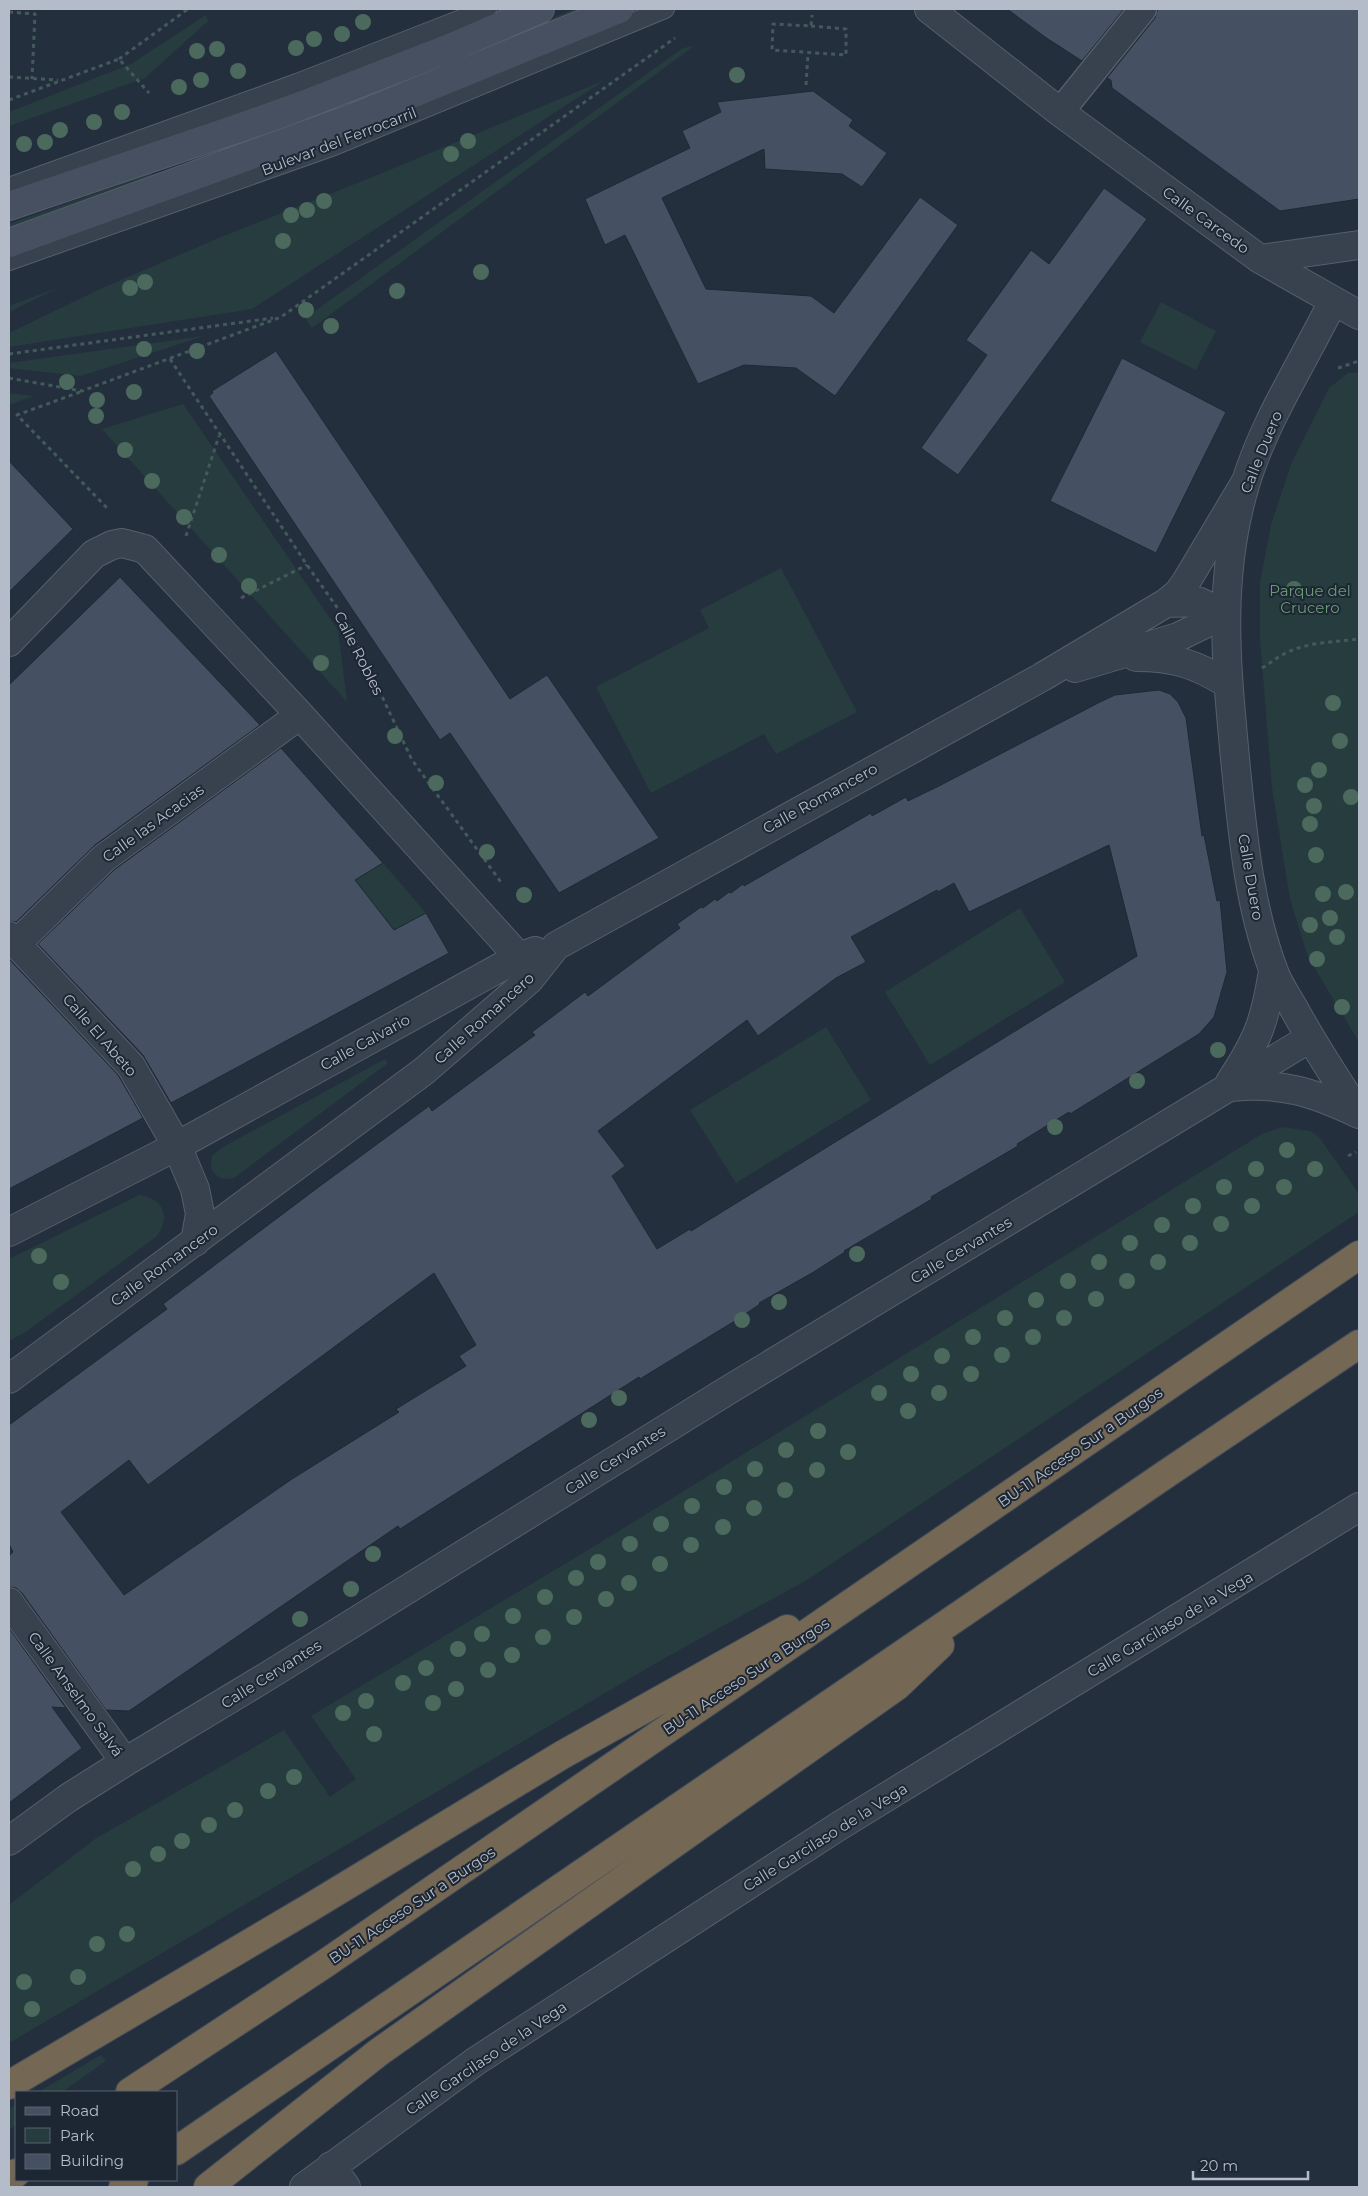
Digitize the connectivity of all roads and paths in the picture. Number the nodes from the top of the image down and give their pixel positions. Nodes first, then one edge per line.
1 (188, 9) edge
2 (488, 9) edge
3 (540, 9) edge
4 (619, 9) edge
5 (665, 9) edge
6 (929, 9) edge
7 (1143, 9) edge
8 (9, 12) edge
9 (812, 15) dead end
10 (811, 26) junction
11 (680, 35) dead end
12 (808, 53) junction
13 (119, 59) junction
14 (9, 77) edge
15 (32, 79) junction
16 (61, 81) junction
17 (806, 85) dead end
18 (149, 93) dead end
19 (9, 100) edge
20 (1060, 112) junction
21 (9, 187) edge
22 (9, 206) edge
23 (9, 243) edge
24 (1359, 244) edge
25 (1260, 259) junction
26 (9, 261) edge
27 (1333, 301) junction
28 (1359, 315) edge
29 (281, 317) junction
30 (9, 354) edge
31 (170, 359) junction
32 (1359, 362) edge
33 (1332, 375) dead end
34 (9, 378) edge
35 (82, 391) junction
36 (219, 435) junction
37 (1246, 484) junction
38 (102, 515) dead end
39 (186, 536) dead end
40 (306, 565) junction
41 (241, 598) dead end
42 (1166, 603) junction
43 (1225, 614) junction
44 (1359, 639) edge
45 (9, 642) edge
46 (1109, 658) junction
47 (1260, 669) dead end
48 (1042, 677) junction
49 (1228, 684) junction
50 (300, 715) junction
51 (507, 890) dead end
52 (13, 940) edge
53 (556, 946) junction
54 (519, 956) junction
55 (1273, 970) junction
56 (1310, 1038) junction
57 (1226, 1088) junction
58 (1359, 1114) edge
59 (177, 1146) junction
60 (1356, 1152) dead end
61 (1348, 1156) dead end
62 (9, 1232) edge
63 (195, 1242) junction
64 (1359, 1255) edge
65 (1359, 1344) edge
66 (9, 1379) edge
67 (1359, 1507) edge
68 (952, 1536) junction
69 (999, 1589) junction
70 (9, 1602) edge
71 (125, 1762) junction
72 (9, 1841) edge
73 (9, 2085) edge
74 (132, 2091) edge
75 (178, 2150) edge
76 (338, 2177) edge
77 (208, 2187) edge
78 (304, 2187) edge

1 - 13 path
2 - 21 lane
3 - 22 main road
4 - 23 main road, Bulevar del Ferrocarril
5 - 26 lane, Bulevar del Ferrocarril
6 - 20 street, Calle Carcedo
7 - 20 street
8 - 15 path
9 - 10 path
10 - 12 path
10 - 12 path
11 - 29 path
12 - 17 path
13 - 16 path
13 - 18 path
14 - 15 path
15 - 16 path
16 - 19 path
20 - 25 street, Calle Carcedo
24 - 25 street
25 - 27 street, Calle Carcedo
27 - 28 street, Calle Carcedo
27 - 37 street, Calle Duero
29 - 30 path
29 - 31 path
31 - 35 path
31 - 36 path, Calle Robles
32 - 33 path
34 - 35 path
35 - 38 path
36 - 39 path
36 - 40 path, Calle Robles
37 - 42 street, Calle Romancero
37 - 43 street, Calle Duero
40 - 41 path
40 - 51 path, Calle Robles
42 - 43 street
42 - 48 street, Calle Romancero
43 - 46 street, Calle Romancero
43 - 49 street, Calle Duero
44 - 47 path
45 - 50 street
46 - 48 street, Calle Romancero
46 - 49 street, Calle Romancero
48 - 53 street, Calle Romancero
49 - 55 street, Calle Duero
50 - 52 street, Calle las Acacias
50 - 54 street
52 - 59 street, Calle El Abeto
53 - 54 street, Calle Calvario
53 - 63 street, Calle Romancero
54 - 59 street, Calle Calvario
55 - 56 street, Calle Duero
55 - 57 street, Calle Cervantes
56 - 57 street, Calle Cervantes
56 - 58 street, Calle Duero
57 - 58 street, Calle Cervantes
57 - 71 street, Calle Cervantes
59 - 62 street, Calle Calvario
59 - 63 street
60 - 61 path
63 - 66 street, Calle Romancero
64 - 68 highway, BU-11 Acceso Sur a Burgos
65 - 69 highway
67 - 76 street, Calle Garcilaso de la Vega
68 - 73 highway
68 - 74 highway, BU-11 Acceso Sur a Burgos
69 - 75 highway
69 - 77 highway
70 - 71 street, Calle Anselmo Salvá
71 - 72 street, Calle Cervantes
76 - 78 street, Calle Garcilaso de la Vega

